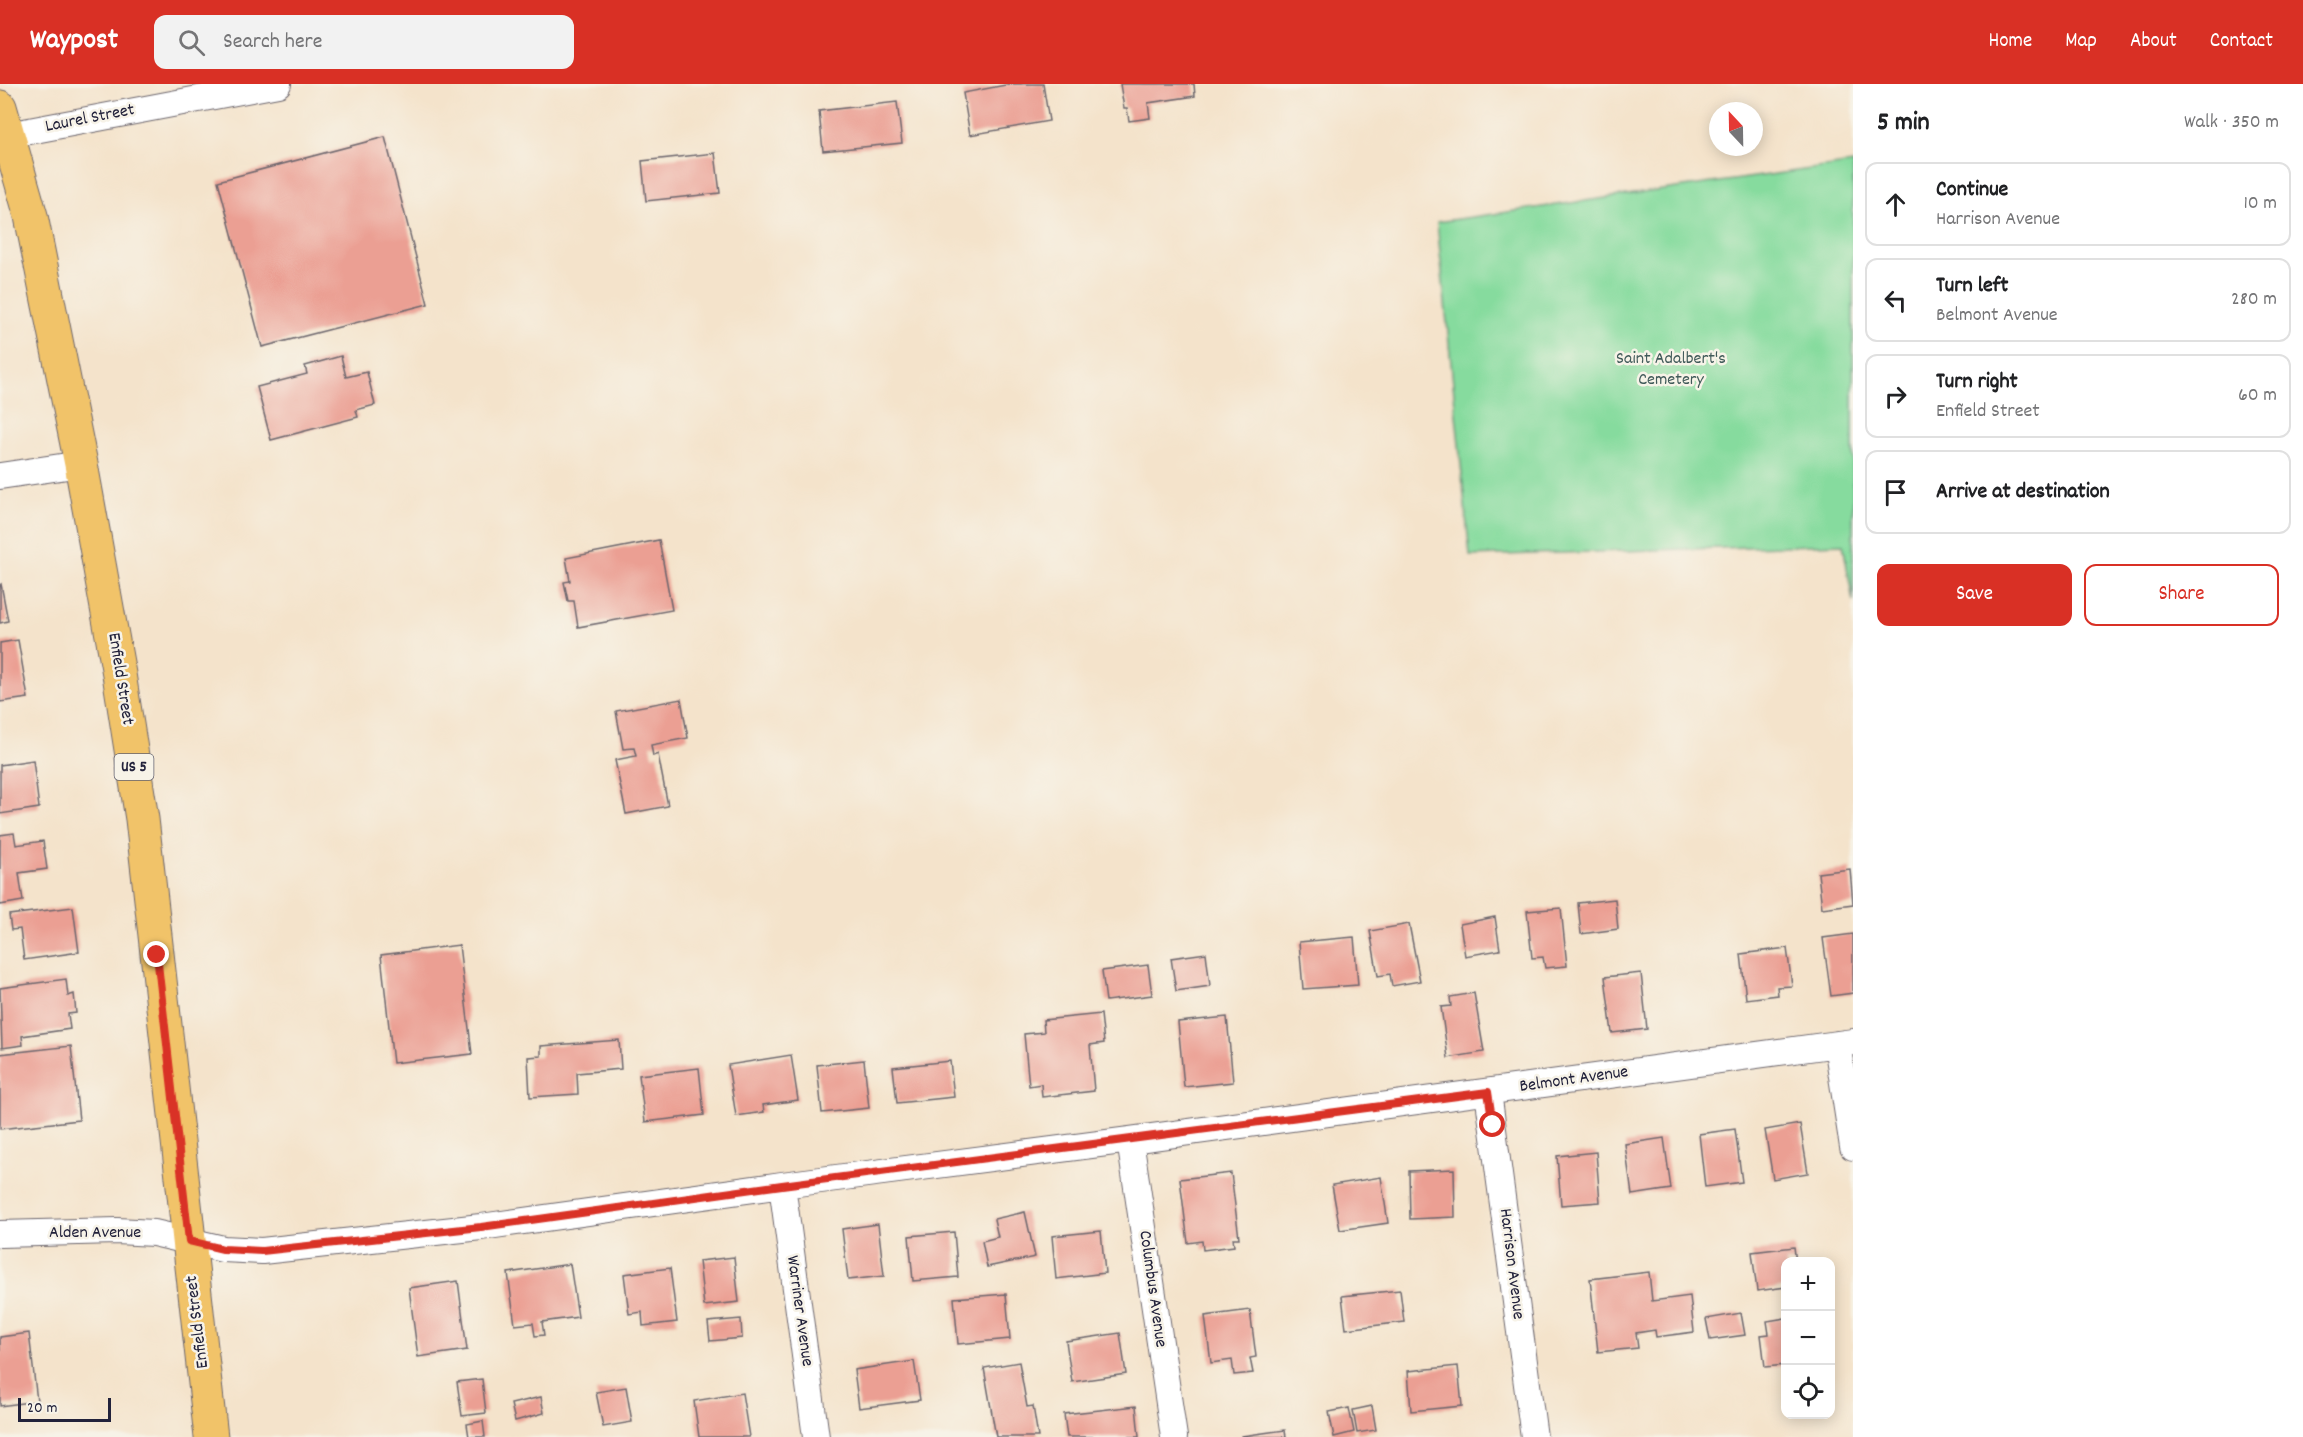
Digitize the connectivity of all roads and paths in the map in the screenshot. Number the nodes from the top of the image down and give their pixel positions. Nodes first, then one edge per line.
1 (278, 84) edge
2 (4, 121) edge
3 (81, 464) junction
4 (0, 476) edge
5 (1845, 1043) edge
6 (1488, 1092) junction
7 (1131, 1140) junction
8 (1853, 1147) edge
9 (782, 1185) junction
10 (0, 1234) edge
11 (189, 1241) junction
12 (211, 1437) edge
13 (816, 1437) edge
14 (1174, 1437) edge
15 (1534, 1437) edge

1 - 2 street, Laurel Street
2 - 3 main road, Enfield Street / US 5
3 - 4 street
3 - 11 main road, Enfield Street / US 5
5 - 6 street, Belmont Avenue
5 - 8 street
6 - 7 street, Belmont Avenue
6 - 15 street, Harrison Avenue
7 - 9 street, Belmont Avenue
7 - 14 street, Columbus Avenue
9 - 11 street, Belmont Avenue
9 - 13 street, Warriner Avenue
10 - 11 street, Alden Avenue
11 - 12 main road, Enfield Street / US 5

